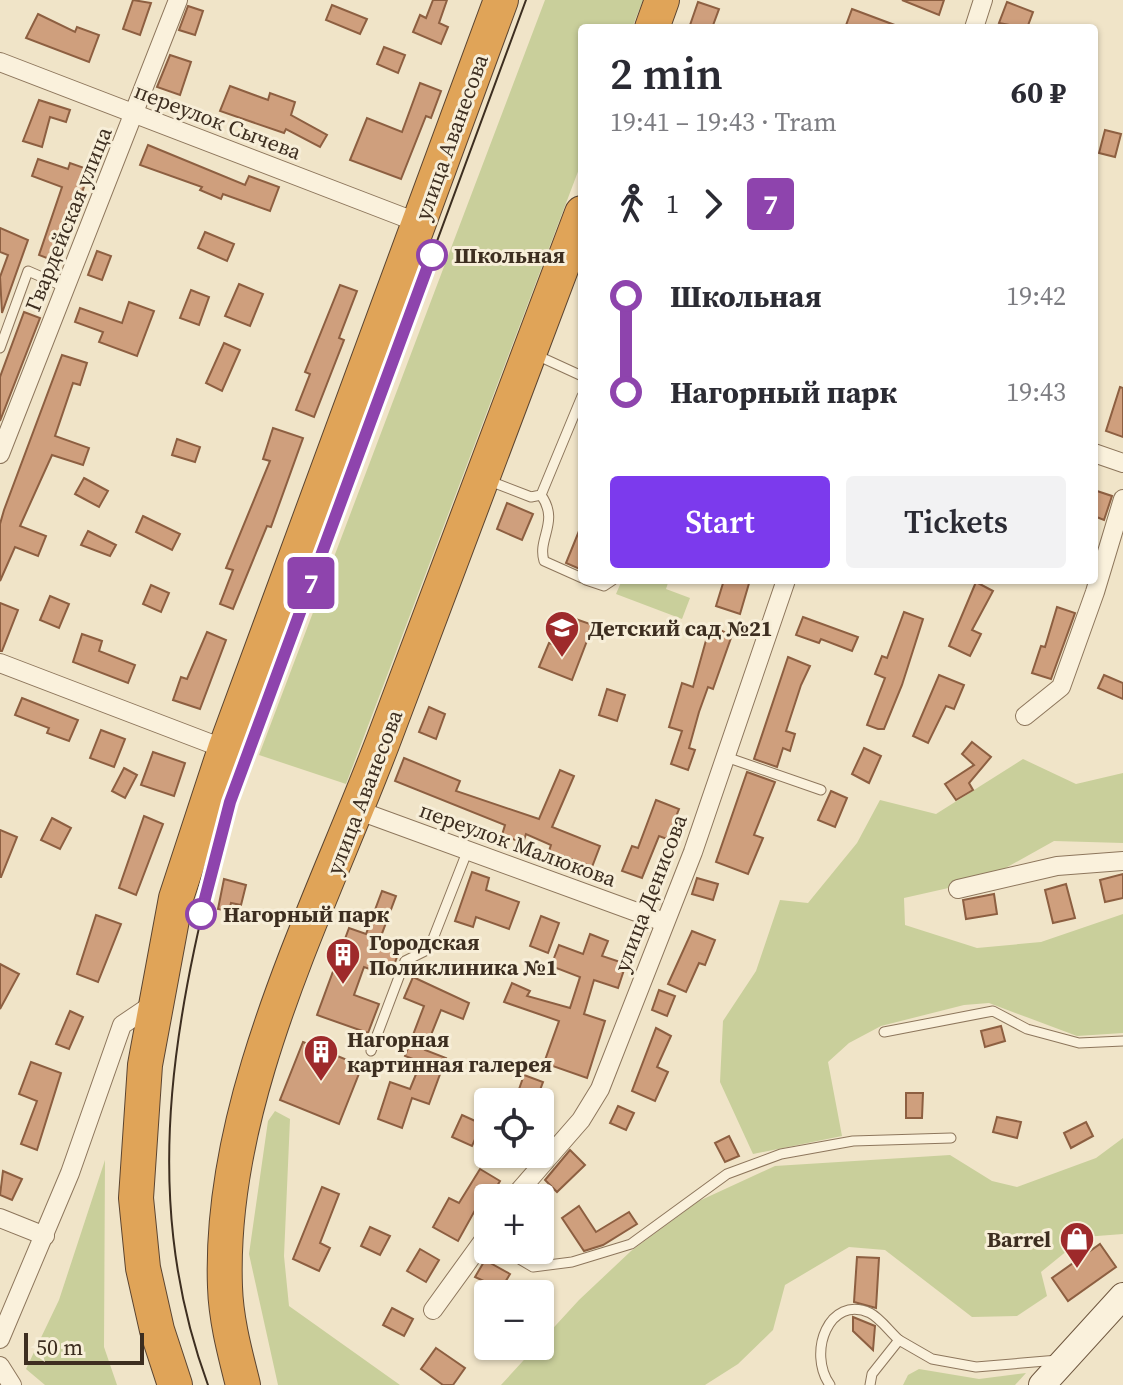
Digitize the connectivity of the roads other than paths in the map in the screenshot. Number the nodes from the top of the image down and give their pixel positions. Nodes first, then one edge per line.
1 (178, 0) edge
2 (501, 0) edge
3 (662, 0) edge
4 (983, 0) edge
5 (653, 24) edge
6 (975, 24) edge
7 (0, 62) edge
8 (135, 115) junction
9 (419, 223) junction
10 (578, 235) edge
11 (572, 268) edge
12 (67, 288) junction
13 (0, 348) edge
14 (530, 352) junction
15 (578, 374) edge
16 (578, 406) edge
17 (0, 454) edge
18 (1098, 454) edge
19 (1123, 463) edge
20 (481, 478) junction
21 (541, 495) junction
22 (1123, 499) edge
23 (578, 576) edge
24 (1098, 582) edge
25 (785, 584) edge
26 (1097, 584) edge
27 (0, 663) edge
28 (1025, 716) dead end
29 (225, 749) junction
30 (726, 757) junction
31 (821, 790) dead end
32 (357, 810) junction
33 (467, 852) junction
34 (1123, 861) edge
35 (958, 889) dead end
36 (664, 922) junction
37 (156, 1002) junction
38 (884, 1032) dead end
39 (1123, 1041) edge
40 (371, 1051) dead end
41 (951, 1138) dead end
42 (525, 1184) edge
43 (0, 1218) edge
44 (45, 1236) junction
45 (474, 1255) edge
46 (528, 1264) edge
47 (1123, 1296) edge
48 (433, 1310) dead end
49 (0, 1339) edge
50 (899, 1340) junction
51 (1065, 1359) junction
52 (0, 1366) edge
53 (12, 1385) edge
54 (175, 1385) edge
55 (243, 1385) edge
56 (830, 1385) edge
57 (870, 1385) edge
58 (1042, 1385) edge

1 - 8 street, Гвардейская улица
2 - 9 highway, улица Аванесова
3 - 5 highway
4 - 6 street
7 - 8 street, переулок Сычева
8 - 9 street, переулок Сычева
8 - 12 street, Гвардейская улица
9 - 29 highway, улица Аванесова
10 - 11 highway, улица Аванесова
11 - 14 highway, улица Аванесова
12 - 13 lane
12 - 17 street, Гвардейская улица
14 - 15 lane
14 - 20 highway, улица Аванесова
16 - 21 lane
18 - 19 street
20 - 21 lane
20 - 32 highway, улица Аванесова
21 - 23 lane
22 - 24 street
25 - 30 street, улица Денисова
26 - 28 street
27 - 29 street
29 - 37 highway, улица Аванесова
30 - 31 lane
30 - 36 street, улица Денисова
32 - 33 street, переулок Малюкова
32 - 55 highway, улица Аванесова
33 - 36 street, переулок Малюкова
33 - 40 lane
34 - 35 street
36 - 42 street, улица Денисова
37 - 44 street
37 - 54 highway, улица Аванесова
38 - 39 lane
41 - 46 lane
43 - 44 street
44 - 49 street
45 - 48 street
47 - 51 main road
50 - 51 lane
50 - 56 lane
50 - 57 lane
51 - 58 main road
52 - 53 street

